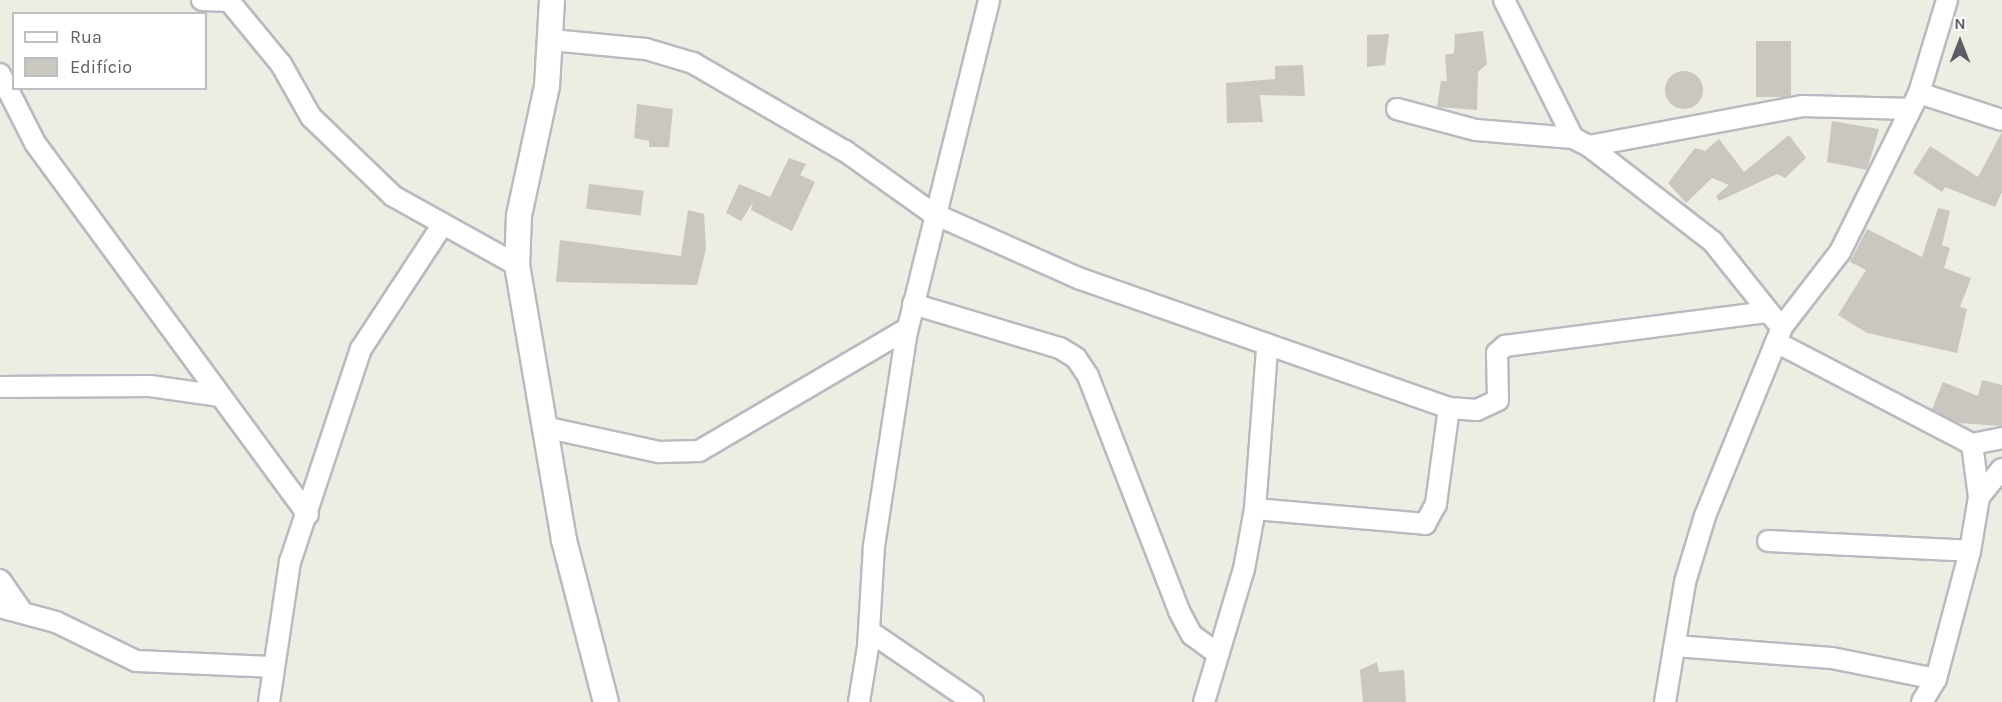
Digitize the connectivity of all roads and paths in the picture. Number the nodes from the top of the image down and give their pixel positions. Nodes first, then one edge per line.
1 (202, 0) edge
2 (552, 0) edge
3 (989, 0) edge
4 (1504, 0) edge
5 (1947, 0) edge
6 (229, 1) edge
7 (551, 40) junction
8 (0, 74) edge
9 (1915, 101) junction
10 (1397, 109) dead end
11 (2002, 120) edge
12 (1581, 142) junction
13 (932, 213) junction
14 (441, 227) junction
15 (517, 265) junction
16 (913, 304) junction
17 (1768, 312) junction
18 (908, 329) junction
19 (1779, 335) junction
20 (1267, 348) junction
21 (0, 387) edge
22 (220, 396) junction
23 (1449, 408) junction
24 (544, 427) junction
25 (2002, 438) edge
26 (1972, 444) junction
27 (2002, 469) edge
28 (1979, 496) junction
29 (1255, 509) junction
30 (308, 515) junction
31 (1768, 541) dead end
32 (1970, 551) junction
33 (0, 580) edge
34 (0, 607) edge
35 (20, 609) junction
36 (869, 631) junction
37 (1675, 646) junction
38 (1215, 652) junction
39 (272, 667) junction
40 (1936, 679) junction
41 (269, 702) edge
42 (606, 702) edge
43 (859, 702) edge
44 (973, 702) edge
45 (1204, 702) edge
46 (1665, 702) edge
47 (1922, 702) edge

1 - 6 street
2 - 7 street
3 - 13 street
4 - 12 street
5 - 9 street
6 - 14 street
7 - 13 street
7 - 15 street
8 - 22 street
9 - 11 street
9 - 12 street
9 - 19 street
10 - 12 street
12 - 17 street
13 - 16 street
13 - 20 street
14 - 15 street
14 - 30 street
15 - 24 street
16 - 18 street
16 - 38 street
17 - 19 street
17 - 23 street
18 - 24 street
18 - 36 street
19 - 26 street
19 - 37 street
20 - 23 street
20 - 29 street
21 - 22 street
22 - 30 street
23 - 29 street
24 - 42 street
25 - 26 street
26 - 28 street
27 - 28 street
28 - 32 street
29 - 38 street
30 - 39 street
31 - 32 street
32 - 40 street
33 - 35 street
34 - 35 street
35 - 39 street
36 - 43 street
36 - 44 street
37 - 40 street
37 - 46 street
38 - 45 street
39 - 41 street
40 - 47 street

